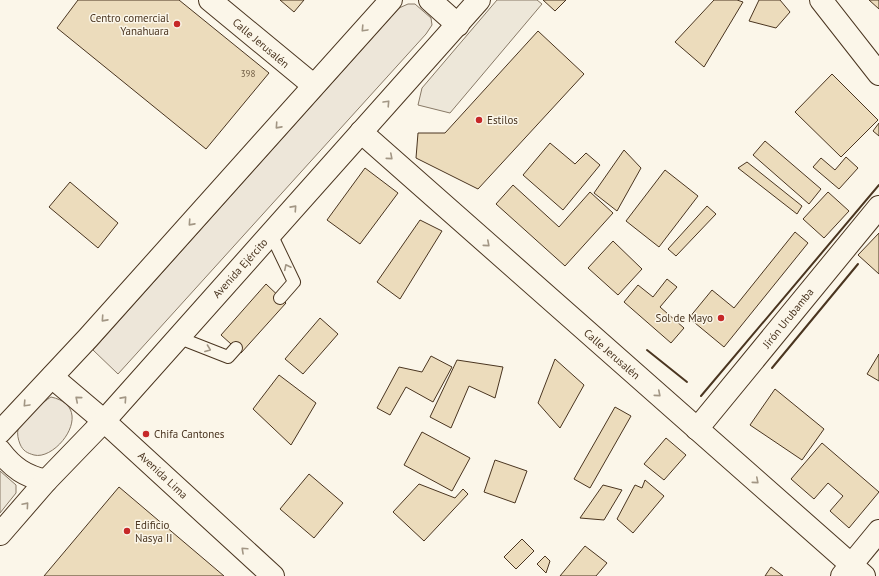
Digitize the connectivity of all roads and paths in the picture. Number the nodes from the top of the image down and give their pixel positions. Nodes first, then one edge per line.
1 (210, 0) edge
2 (391, 0) edge
3 (430, 0) edge
4 (479, 0) edge
5 (821, 0) edge
6 (458, 25) junction
7 (879, 74) edge
8 (312, 85) junction
9 (361, 132) junction
10 (879, 207) edge
11 (271, 234) junction
12 (280, 298) dead end
13 (178, 337) junction
14 (236, 348) dead end
15 (52, 377) junction
16 (104, 421) junction
17 (697, 429) junction
18 (0, 432) edge
19 (0, 450) edge
20 (46, 481) junction
21 (879, 531) edge
22 (0, 534) edge
23 (852, 572) edge
24 (273, 576) edge

1 - 8 street, Calle Jerusalén
2 -> 8 street
3 - 6 street
4 - 6 street, Avenida Ejército
5 - 7 street
9 -> 6 street, Avenida Ejército
8 -> 15 street
11 -> 9 street, Avenida Ejército
9 -> 17 street, Calle Jerusalén
10 - 17 street, Jirón Urubamba
12 -> 11 lane
11 - 13 street, Avenida Ejército
13 -> 14 lane
16 -> 13 street, Avenida Ejército
16 -> 15 street, Avenida Lima
15 -> 18 street
16 - 20 street, Avenida Ejército
24 -> 16 street, Avenida Lima
17 -> 23 street, Calle Jerusalén
19 - 20 street
22 -> 20 street, Avenida Ejército
21 - 23 street

